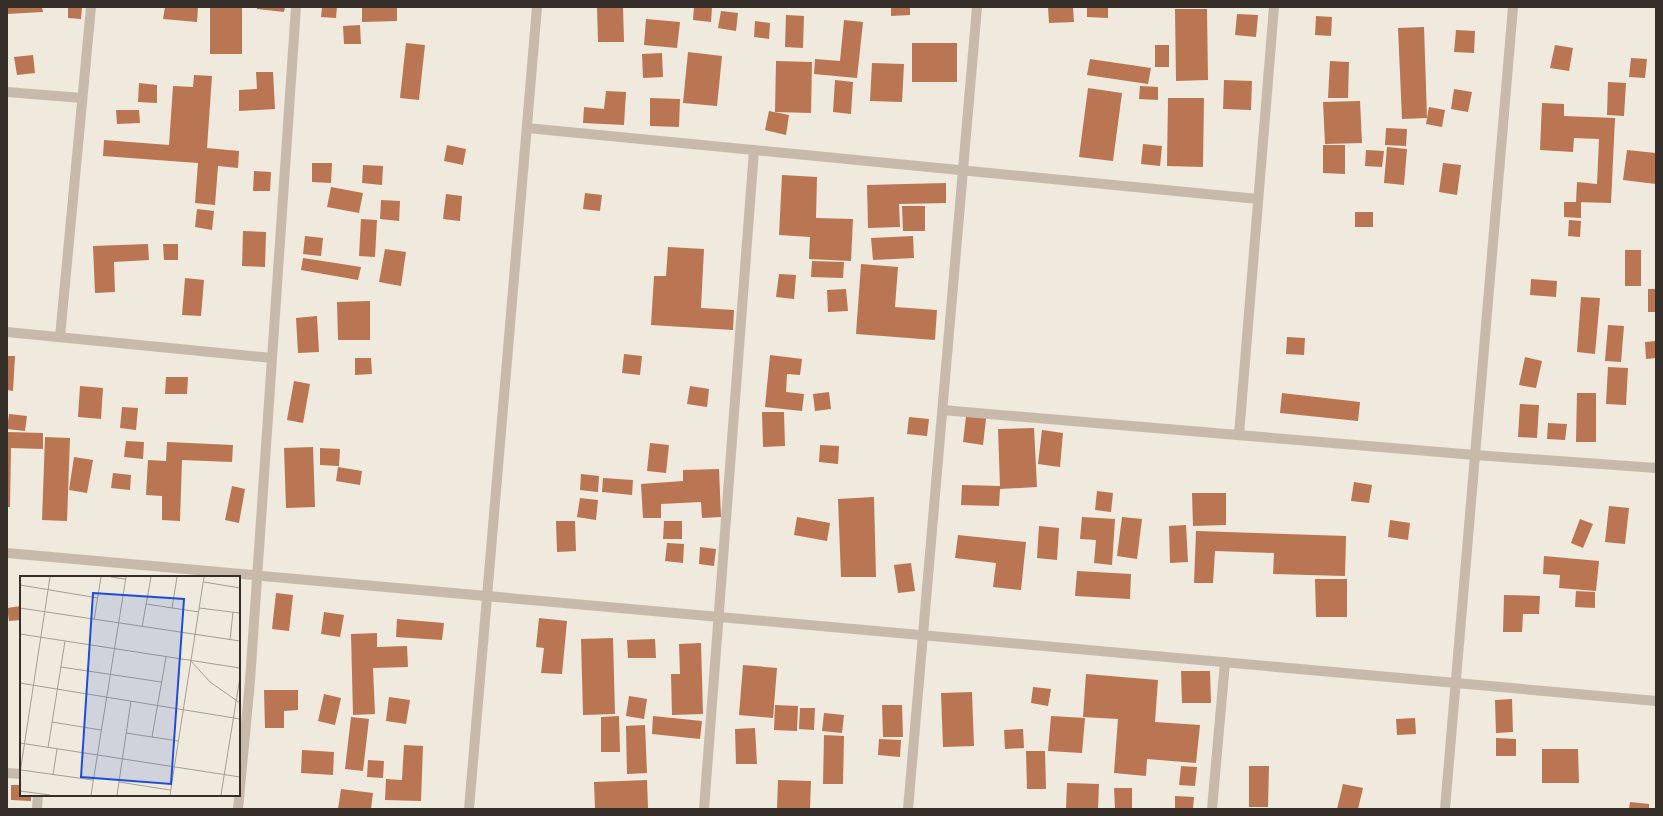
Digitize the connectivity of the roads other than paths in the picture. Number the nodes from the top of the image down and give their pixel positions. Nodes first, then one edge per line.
1 (91, 7) edge
2 (296, 7) edge
3 (537, 7) edge
4 (977, 7) edge
5 (1274, 7) edge
6 (1513, 7) edge
7 (7, 92) edge
8 (82, 98) junction
9 (527, 128) junction
10 (754, 150) junction
11 (962, 171) junction
12 (1258, 199) junction
13 (7, 332) edge
14 (60, 337) junction
15 (272, 358) junction
16 (942, 410) junction
17 (1239, 435) junction
18 (1475, 455) junction
19 (1656, 468) edge
20 (7, 553) edge
21 (257, 576) junction
22 (487, 597) junction
23 (719, 618) junction
24 (923, 636) junction
25 (1225, 662) junction
26 (1456, 683) junction
27 (1656, 701) edge
28 (7, 773) edge
29 (20, 774) edge
30 (240, 782) edge
31 (38, 796) edge
32 (239, 796) edge
33 (36, 809) edge
34 (238, 809) edge
35 (469, 809) edge
36 (704, 809) edge
37 (908, 809) edge
38 (1212, 809) edge
39 (1445, 809) edge

1 - 8 street
2 - 15 street
3 - 9 street
4 - 11 street
5 - 12 street
6 - 18 street
7 - 8 street
8 - 14 street
9 - 10 street
9 - 22 street
10 - 11 street
10 - 23 street
11 - 12 street
11 - 16 street
12 - 17 street
13 - 14 street
14 - 15 street
15 - 21 street
16 - 17 street
16 - 24 street
17 - 18 street
18 - 19 street
18 - 26 street
20 - 21 street
21 - 22 street
21 - 30 street
22 - 23 street
22 - 35 street
23 - 24 street
23 - 36 street
24 - 25 street
24 - 37 street
25 - 26 street
25 - 38 street
26 - 27 street
26 - 39 street
28 - 29 street
31 - 33 street
32 - 34 street

